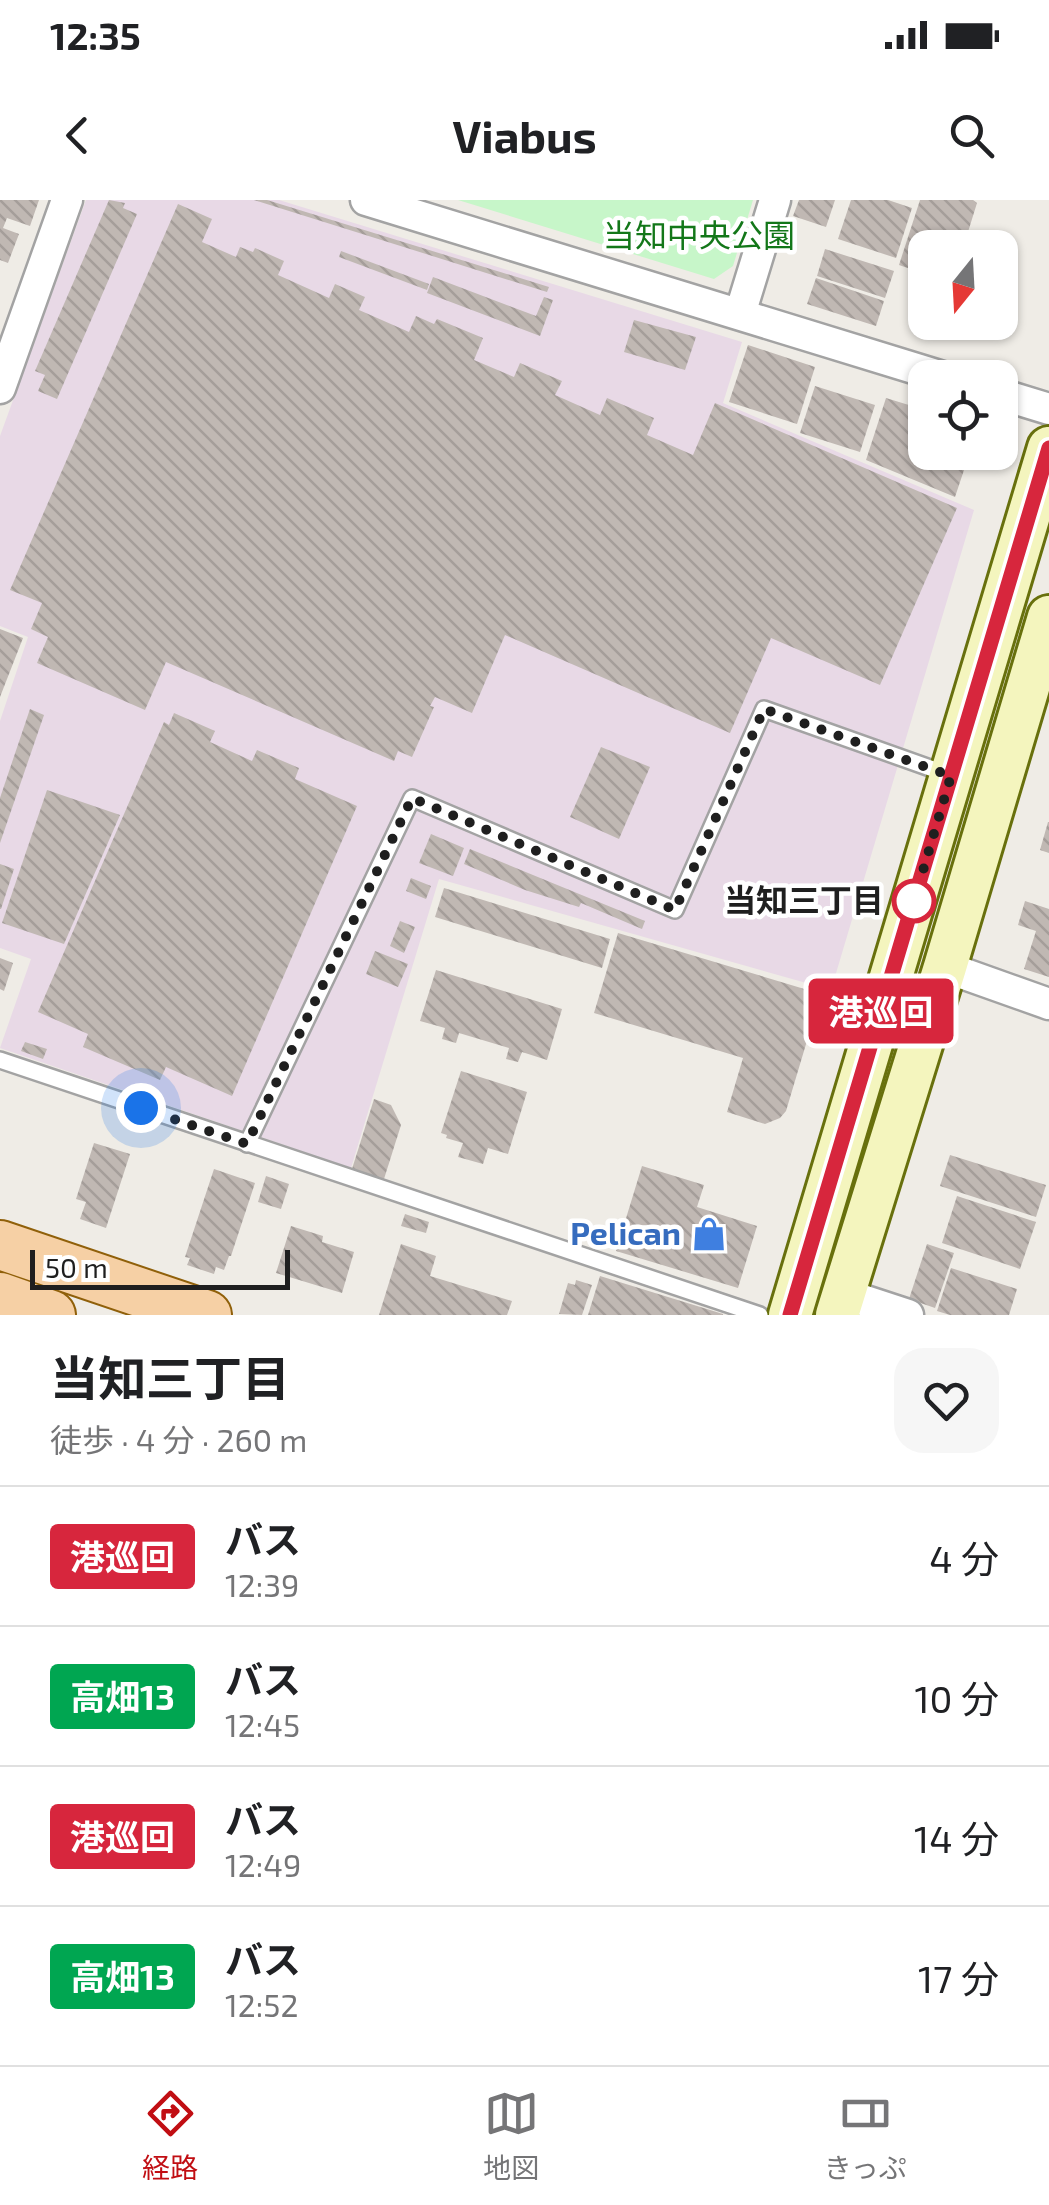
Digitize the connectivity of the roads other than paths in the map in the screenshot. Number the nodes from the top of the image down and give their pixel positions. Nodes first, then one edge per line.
1 (67, 200) edge
2 (366, 200) edge
3 (775, 200) edge
4 (740, 314) junction
5 (908, 366) edge
6 (2, 375) edge
7 (1018, 400) edge
8 (1049, 409) edge
9 (1049, 448) edge
10 (1049, 617) edge
11 (951, 776) junction
12 (945, 967) junction
13 (1049, 1004) edge
14 (0, 1060) edge
15 (247, 1144) junction
16 (0, 1245) edge
17 (0, 1297) edge
18 (840, 1304) edge
19 (52, 1315) edge
20 (207, 1315) edge
21 (760, 1315) edge
22 (790, 1315) edge
23 (908, 1315) edge

1 - 6 street
2 - 4 street
3 - 4 street
4 - 5 street
7 - 8 street
9 - 11 street
10 - 12 street
11 - 15 lane
11 - 22 street
12 - 13 street
12 - 18 street
14 - 15 lane
15 - 21 lane
16 - 20 main road
17 - 19 main road
18 - 23 street

